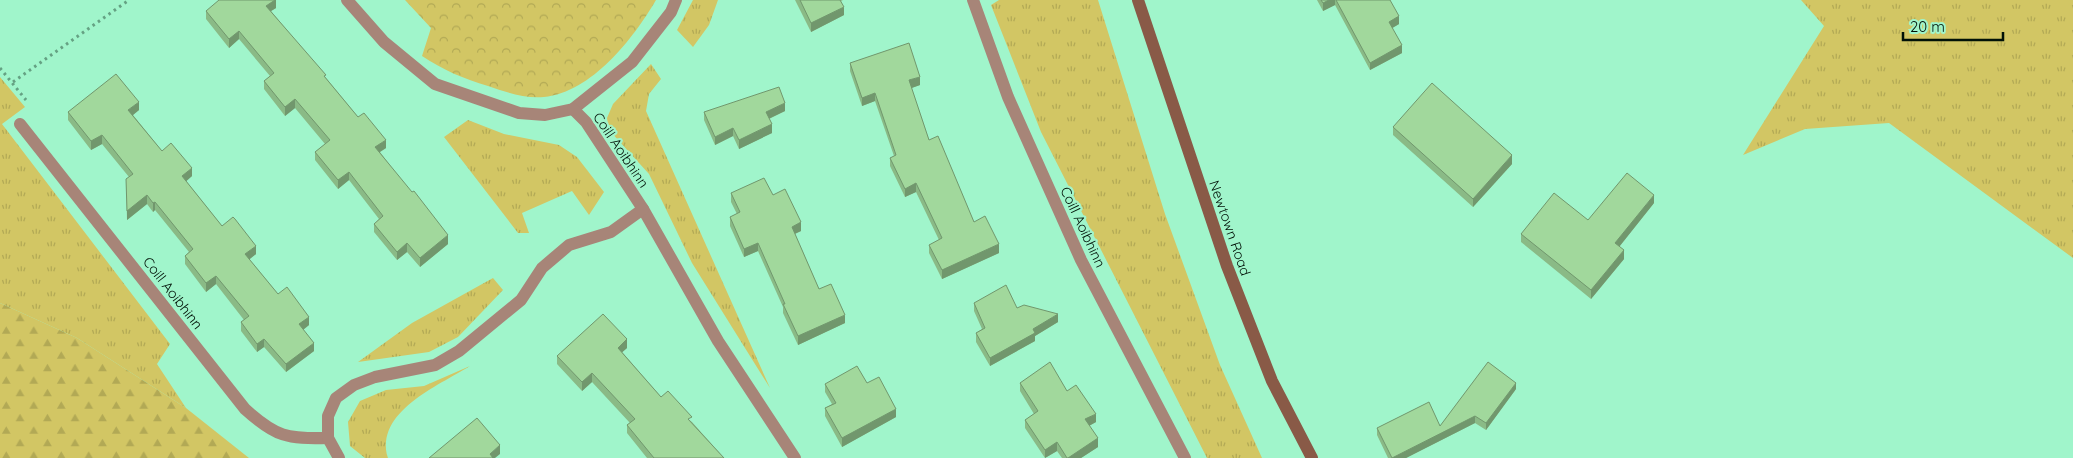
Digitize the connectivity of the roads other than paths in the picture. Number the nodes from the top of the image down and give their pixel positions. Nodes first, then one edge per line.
1 (347, 0) edge
2 (676, 0) edge
3 (973, 0) edge
4 (1138, 0) edge
5 (573, 109) junction
6 (20, 124) road end
7 (643, 209) junction
8 (328, 438) junction
9 (339, 458) edge
10 (796, 458) edge
11 (1184, 458) edge
12 (1312, 458) edge

1 - 5 street, Coill Aoibhinn
2 - 5 street, Coill Aoibhinn
3 - 11 street, Coill Aoibhinn
4 - 12 main road, Newtown Road
5 - 7 street, Coill Aoibhinn
6 - 8 street, Coill Aoibhinn
7 - 8 street, Coill Aoibhinn
7 - 10 street, Coill Aoibhinn
8 - 9 street

